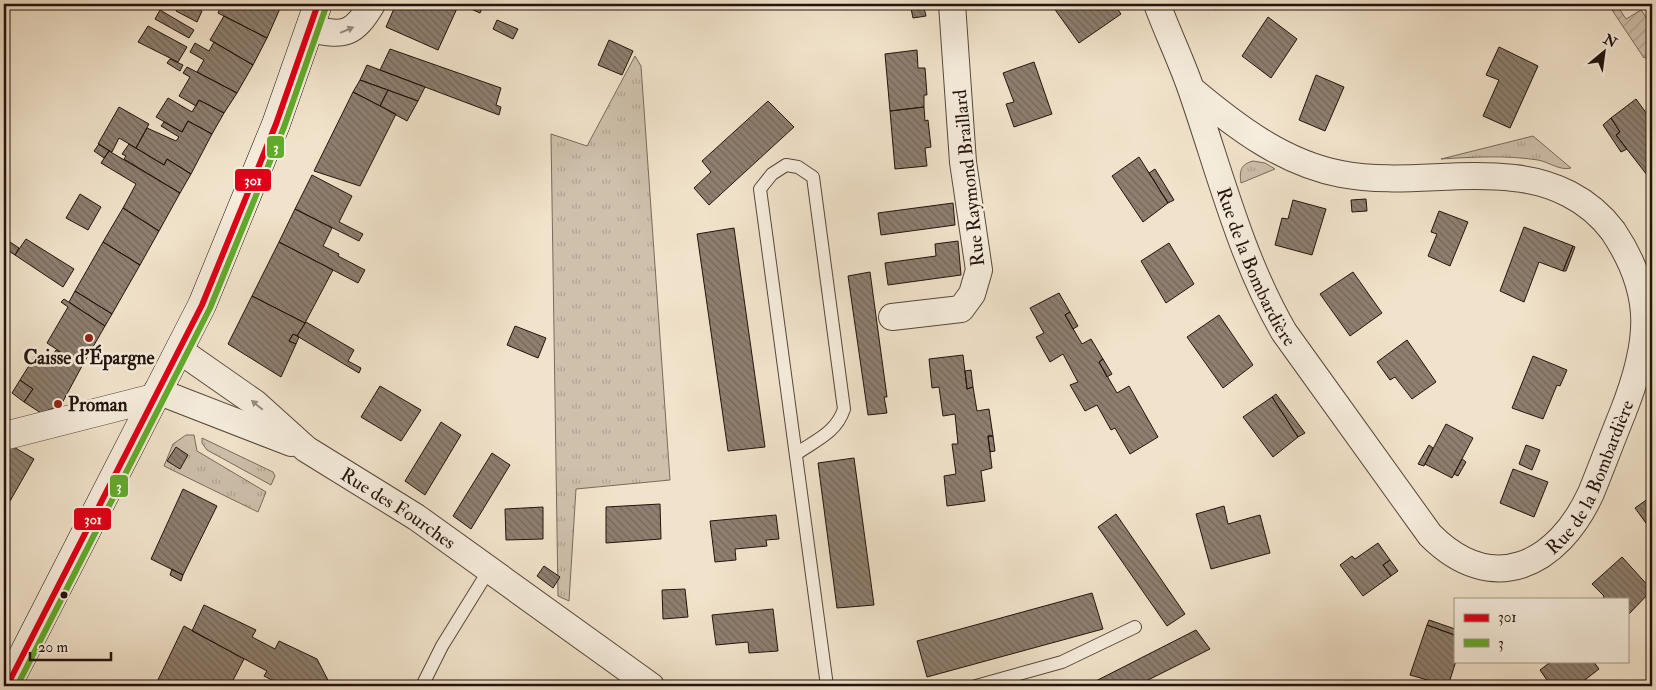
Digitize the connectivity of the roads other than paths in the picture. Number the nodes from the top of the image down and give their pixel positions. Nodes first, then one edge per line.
1 (372, 4) edge
2 (952, 4) edge
3 (1157, 4) edge
4 (314, 16) edge
5 (1191, 89) junction
6 (892, 317) dead end
7 (179, 350) junction
8 (155, 394) junction
9 (4, 436) edge
10 (306, 449) junction
11 (796, 454) junction
12 (489, 570) junction
13 (1135, 627) dead end
14 (7, 686) edge
15 (422, 686) edge
16 (651, 686) edge
17 (827, 686) edge
18 (976, 686) edge

4 -> 1 street
2 - 6 street, Rue Raymond Braillard
3 - 5 street, Rue de la Bombardière
4 - 7 main road
5 - 5 street, Rue de la Bombardière
7 - 8 main road
10 -> 7 street, Rue des Fourches
8 - 9 main road
8 - 10 street, Rue des Fourches
8 - 14 main road
10 - 12 street, Rue des Fourches
11 - 11 lane
11 - 17 lane
12 - 15 lane
12 - 16 street, Rue des Fourches
13 - 18 lane

